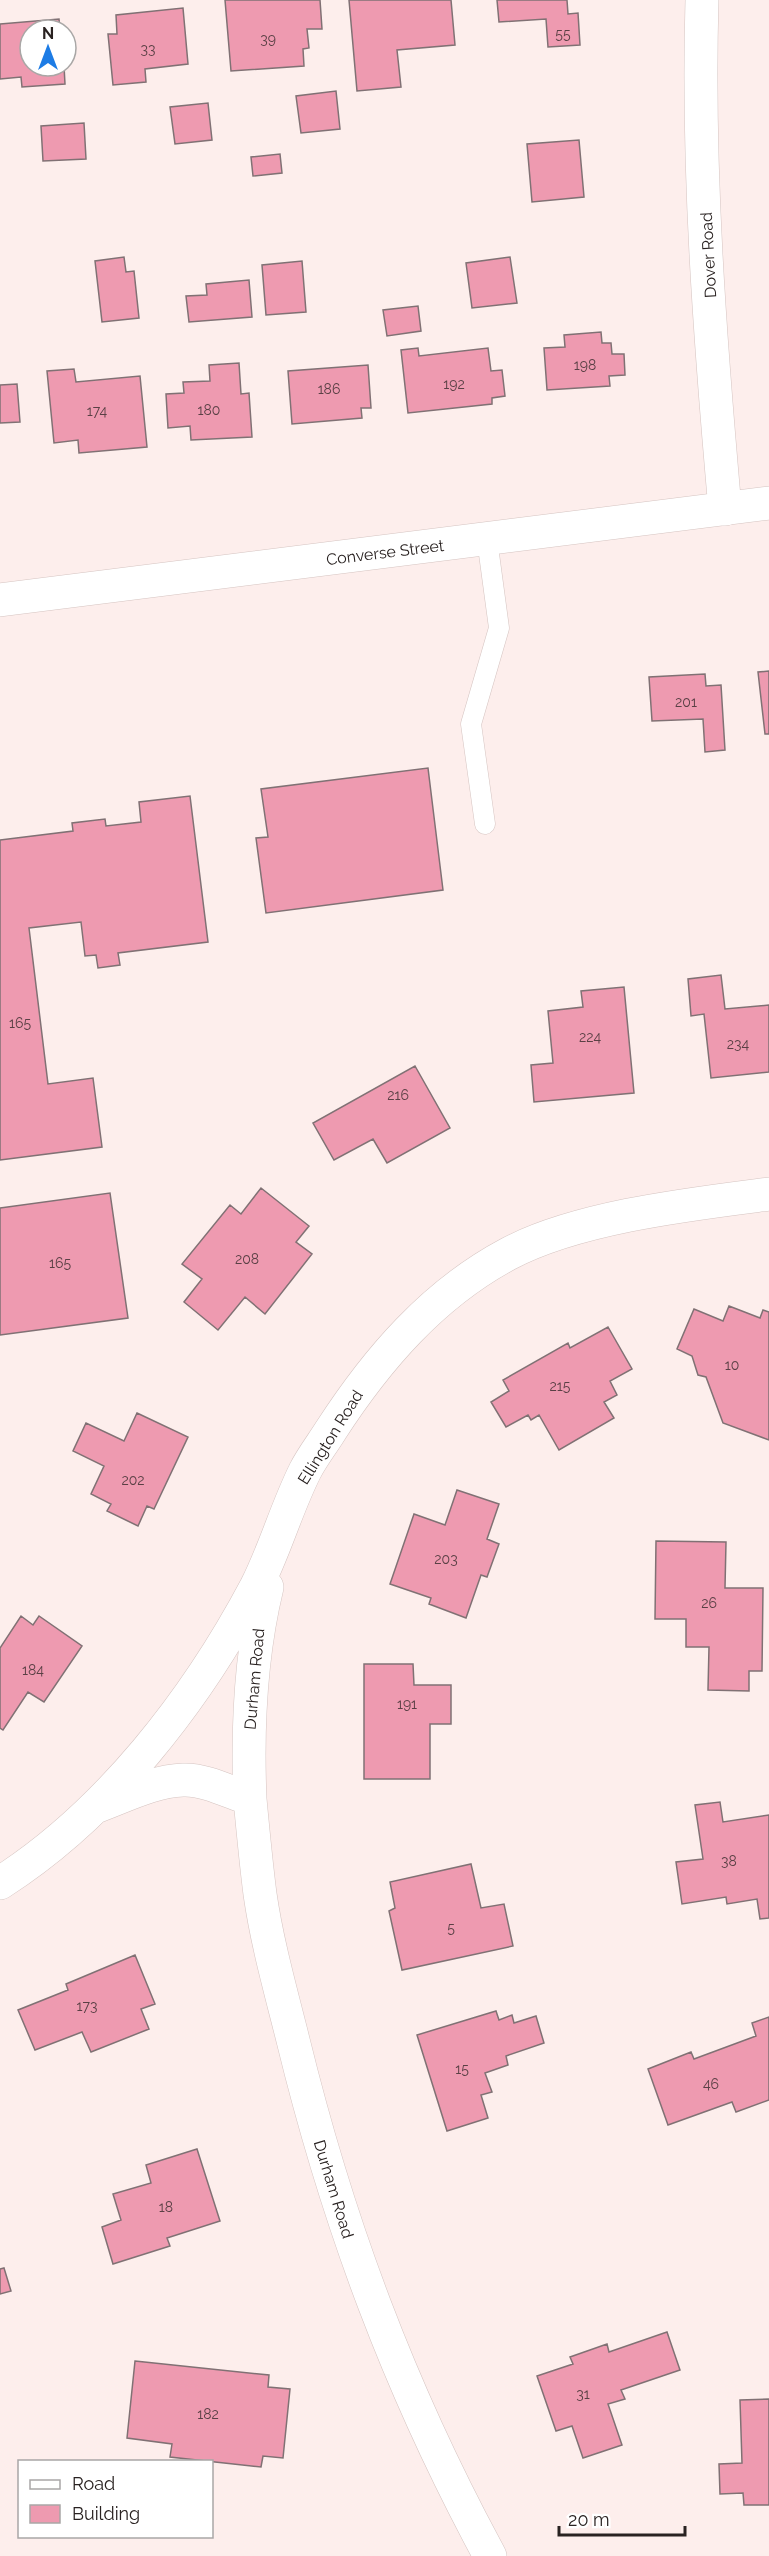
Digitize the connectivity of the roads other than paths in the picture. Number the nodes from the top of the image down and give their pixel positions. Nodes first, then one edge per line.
1 (702, 0) edge
2 (769, 503) edge
3 (725, 509) junction
4 (487, 539) junction
5 (0, 600) edge
6 (485, 824) dead end
7 (769, 1194) edge
8 (282, 1525) junction
9 (250, 1799) junction
10 (93, 1809) junction
11 (0, 1883) edge
12 (490, 2556) edge

1 - 3 street, Dover Road
2 - 3 street, Converse Street
3 - 4 street, Converse Street
4 - 5 street, Converse Street
4 - 6 lane
7 - 8 street, Ellington Road
8 - 9 street, Durham Road
8 - 10 street, Ellington Road
9 - 10 street
9 - 12 street, Durham Road
10 - 11 street, Ellington Road

